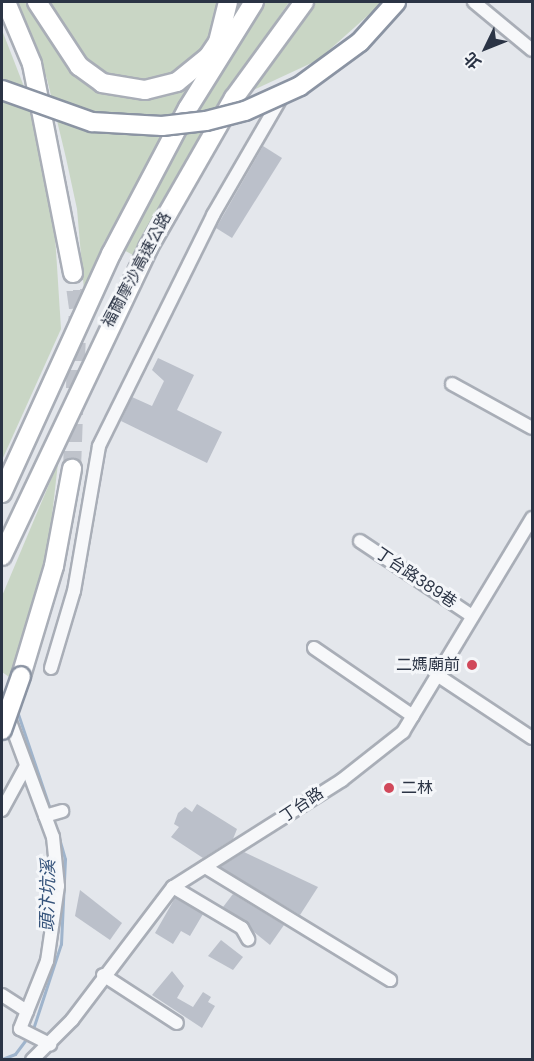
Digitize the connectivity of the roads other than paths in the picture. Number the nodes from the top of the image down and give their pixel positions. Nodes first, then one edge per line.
1 (6, 2) edge
2 (37, 2) edge
3 (228, 2) edge
4 (254, 2) edge
5 (304, 2) edge
6 (396, 2) edge
7 (474, 2) edge
8 (2, 16) edge
9 (532, 50) edge
10 (2, 90) edge
11 (46, 129) junction
12 (74, 273) tunnel mouth
13 (452, 384) dead end
14 (532, 428) edge
15 (72, 469) tunnel mouth
16 (2, 493) edge
17 (532, 518) edge
18 (360, 541) dead end
19 (2, 556) edge
20 (472, 616) junction
21 (314, 648) dead end
22 (51, 668) dead end
23 (437, 675) junction
24 (2, 700) edge
25 (413, 716) junction
26 (2, 730) edge
27 (532, 738) edge
28 (26, 766) junction
29 (2, 810) edge
30 (62, 810) dead end
31 (45, 816) junction
32 (205, 867) junction
33 (173, 887) junction
34 (248, 939) dead end
35 (103, 975) junction
36 (390, 980) dead end
37 (2, 995) edge
38 (27, 1011) junction
39 (177, 1023) dead end
40 (50, 1044) junction
41 (32, 1059) edge

1 - 11 highway
2 - 3 highway
4 - 16 highway, 福爾摩沙高速公路
5 - 19 highway, 福爾摩沙高速公路
6 - 10 highway, bridge
6 - 22 street
7 - 9 street
8 - 11 highway
11 - 12 highway
13 - 14 street
15 - 26 highway, bridge
17 - 20 street, 丁台路
18 - 20 street, 丁台路389巷
20 - 23 street, 丁台路
21 - 25 street
23 - 25 street, 丁台路
23 - 27 street
24 - 28 street
25 - 32 street, 丁台路
28 - 29 street
28 - 31 street
30 - 31 street
31 - 38 street
32 - 33 street, 丁台路
32 - 36 street
33 - 34 street
33 - 35 street, 丁台路
35 - 39 street
35 - 40 street, 丁台路
37 - 38 street
38 - 40 street
40 - 41 street, 丁台路

